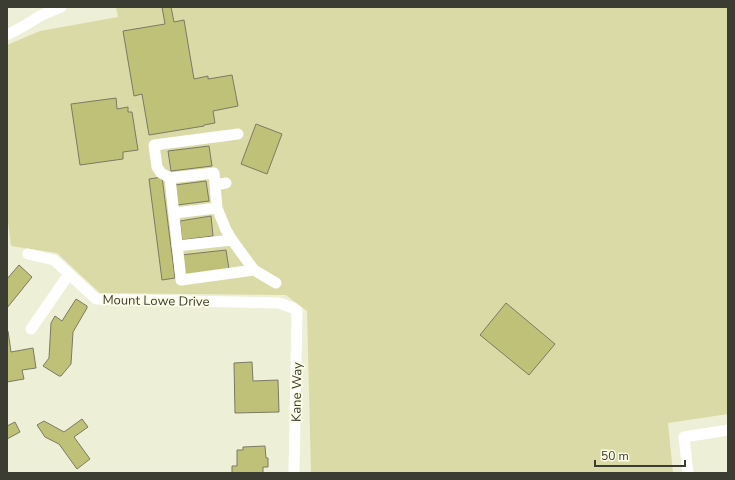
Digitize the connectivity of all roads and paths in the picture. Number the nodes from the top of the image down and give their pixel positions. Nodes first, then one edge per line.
1 (61, 7) edge
2 (7, 35) edge
3 (238, 134) dead end
4 (170, 178) junction
5 (217, 208) junction
6 (174, 214) junction
7 (232, 240) junction
8 (177, 246) junction
9 (28, 254) dead end
10 (254, 270) junction
11 (69, 274) junction
12 (276, 283) dead end
13 (297, 311) joint
14 (31, 329) dead end
15 (728, 430) edge
16 (294, 473) edge
17 (688, 473) edge

1 - 2 street
3 - 4 street
4 - 5 street
4 - 6 street
5 - 6 street
5 - 7 street
6 - 8 street
7 - 8 street
7 - 10 street
8 - 10 street
9 - 11 street, Mount Lowe Drive
10 - 12 street
11 - 13 street, Mount Lowe Drive
11 - 14 street
13 - 16 street, Kane Way
15 - 17 street

